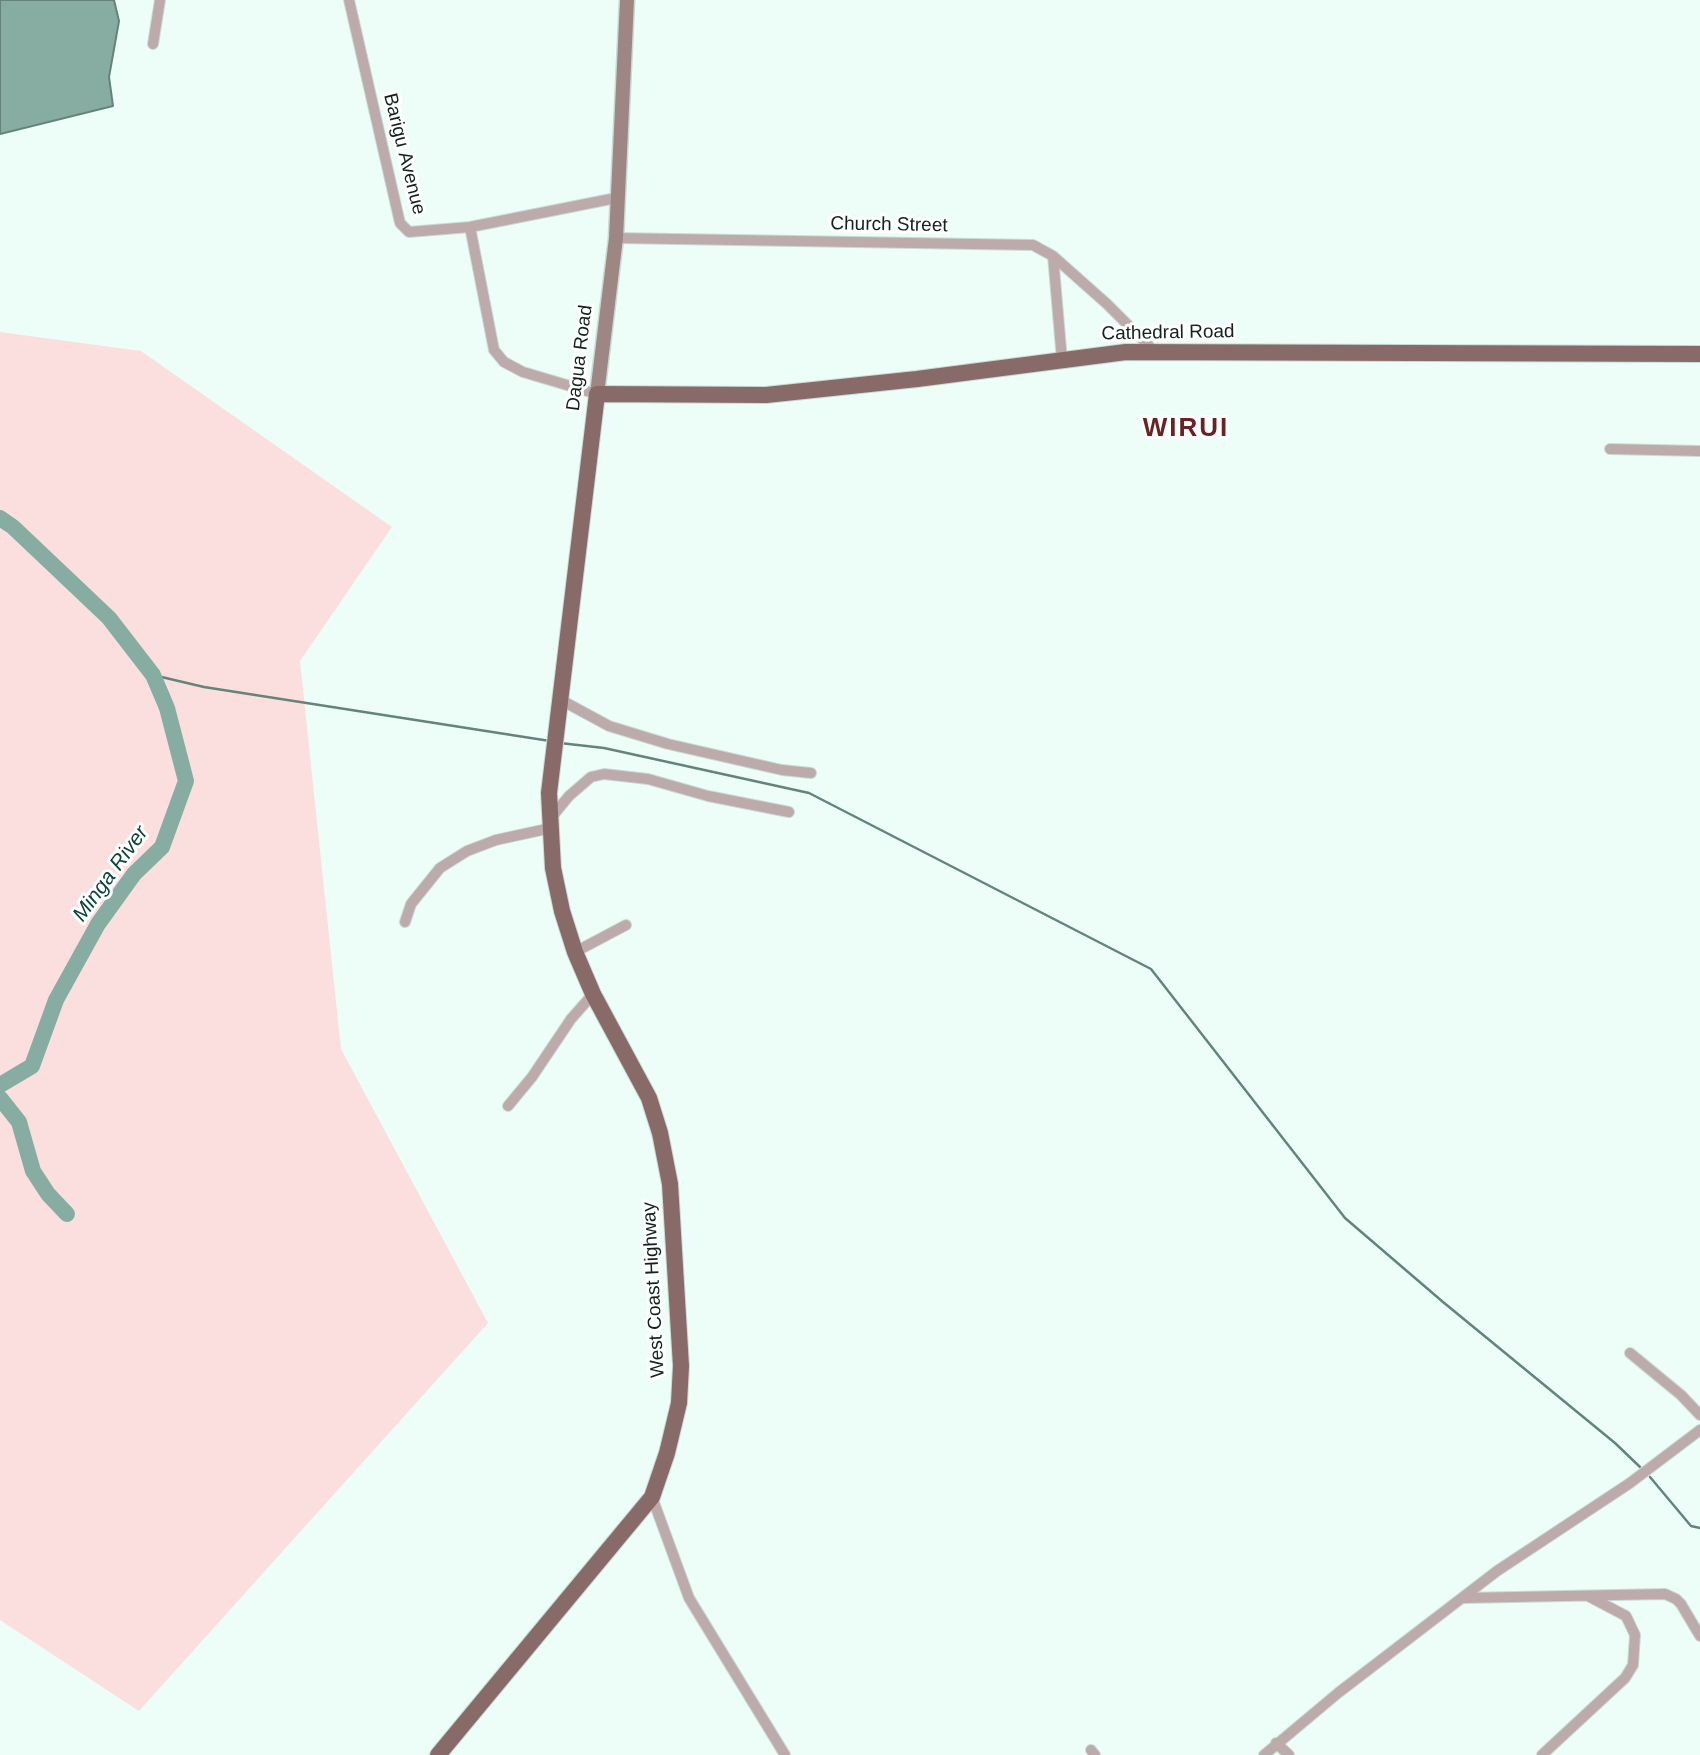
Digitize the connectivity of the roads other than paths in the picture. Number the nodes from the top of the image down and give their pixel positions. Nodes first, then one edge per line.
1 (160, 0) edge
2 (349, 0) edge
3 (626, 0) edge
4 (153, 44) dead end
5 (616, 198) junction
6 (470, 227) junction
7 (616, 238) junction
8 (1053, 256) junction
9 (1154, 352) junction
10 (1700, 354) edge
11 (1062, 360) junction
12 (597, 394) junction
13 (1610, 449) dead end
14 (1700, 451) edge
15 (561, 700) junction
16 (552, 765) joint
17 (811, 773) dead end
18 (789, 812) dead end
19 (550, 824) junction
20 (405, 922) dead end
21 (626, 925) dead end
22 (575, 952) junction
23 (593, 994) junction
24 (508, 1106) dead end
25 (1630, 1353) dead end
26 (1700, 1416) edge
27 (1700, 1430) edge
28 (652, 1497) junction
29 (1589, 1596) junction
30 (1464, 1598) junction
31 (1700, 1636) edge
32 (1276, 1743) junction
33 (438, 1755) edge
34 (785, 1755) edge
35 (1264, 1755) edge
36 (1289, 1755) edge
37 (1542, 1755) edge

1 - 4 street
2 - 6 street, Barigu Avenue
3 - 5 street, Dagua Road
5 - 6 street, Barigu Avenue
5 - 7 street, Dagua Road
6 - 12 street
7 - 8 street, Church Street
7 - 12 street, Dagua Road
8 - 9 street
8 - 11 street
9 - 10 main road, Cathedral Road
9 - 11 main road, Cathedral Road
11 - 12 main road, Cathedral Road
12 - 15 main road, Dagua Road
13 - 14 street
15 - 16 main road, Dagua Road
15 - 17 street
16 - 19 main road, West Coast Highway
18 - 19 street
19 - 20 street
19 - 22 main road, West Coast Highway
21 - 22 street
22 - 23 main road, West Coast Highway
23 - 24 street
23 - 28 main road, West Coast Highway
25 - 26 street
27 - 30 street
28 - 33 main road, West Coast Highway
28 - 34 street
29 - 30 street
29 - 31 street
29 - 37 street
30 - 32 street
32 - 35 street
32 - 36 street

